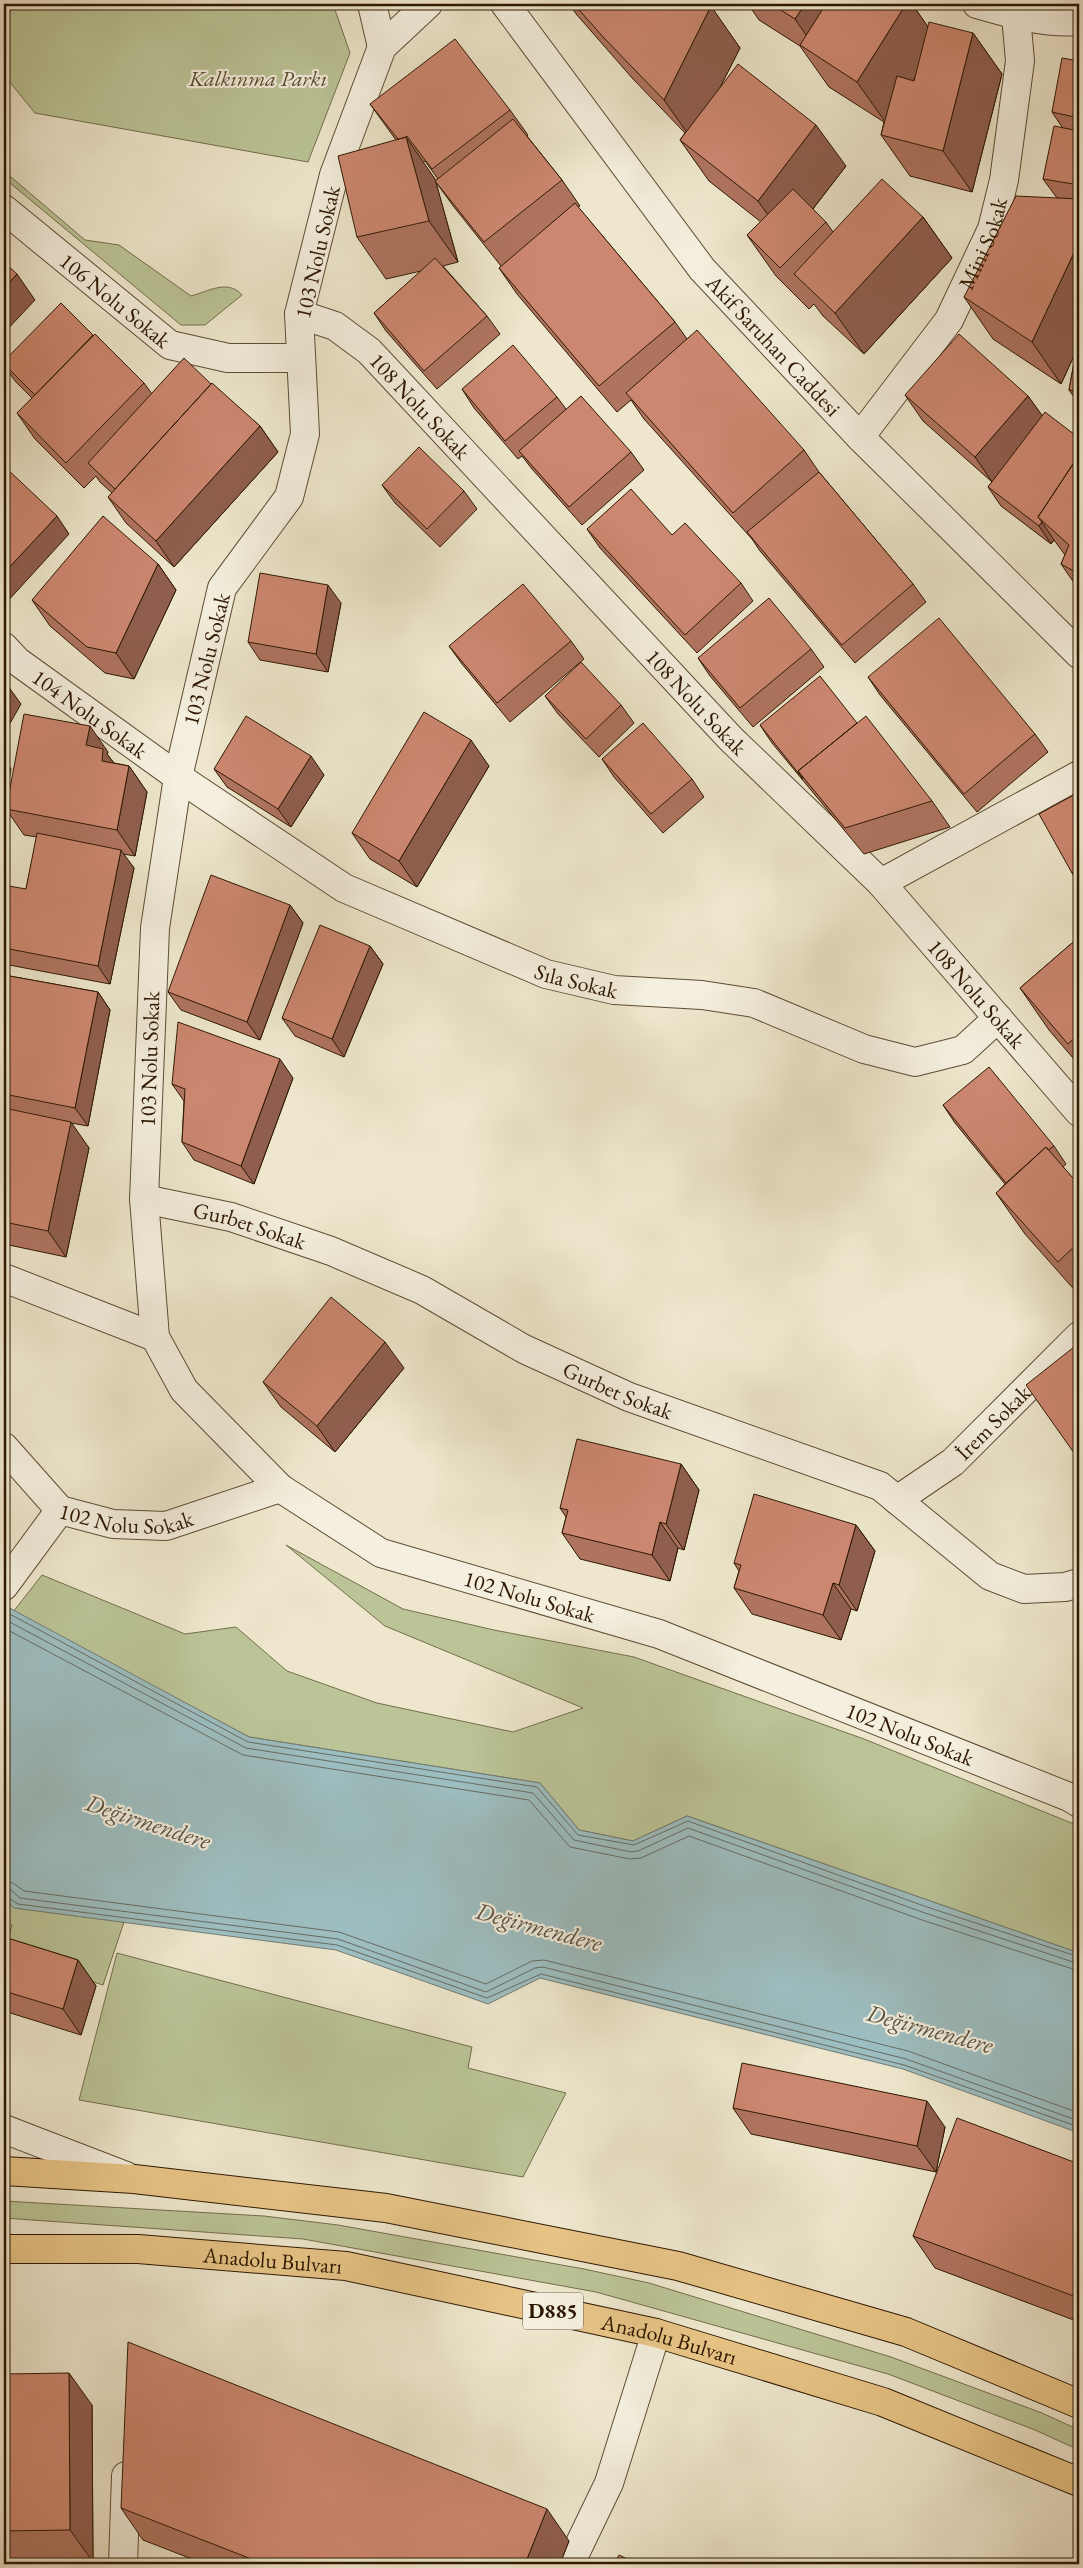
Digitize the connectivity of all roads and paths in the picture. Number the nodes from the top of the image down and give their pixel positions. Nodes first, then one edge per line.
1 (372, 4) edge
2 (428, 4) edge
3 (505, 4) edge
4 (977, 4) edge
5 (1016, 16) junction
6 (1079, 22) edge
7 (382, 46) junction
8 (4, 209) edge
9 (299, 314) junction
10 (301, 358) junction
11 (860, 437) junction
12 (4, 647) edge
13 (1079, 654) edge
14 (1079, 775) edge
15 (178, 777) junction
16 (881, 883) junction
17 (998, 1018) junction
18 (1079, 1112) edge
19 (144, 1199) junction
20 (4, 1278) edge
21 (1079, 1336) edge
22 (155, 1337) junction
23 (4, 1447) edge
24 (280, 1488) junction
25 (897, 1500) junction
26 (60, 1510) junction
27 (1079, 1583) edge
28 (4, 1586) edge
29 (1076, 1800) edge
30 (4, 2129) edge
31 (4, 2171) edge
32 (134, 2179) junction
33 (4, 2249) edge
34 (656, 2333) junction
35 (1079, 2404) edge
36 (127, 2449) edge
37 (1079, 2482) edge
38 (123, 2564) edge
39 (570, 2564) edge

1 - 7 street
2 - 7 street, 103 Nolu Sokak
3 - 11 street, Akif Saruhan Caddesi
4 - 5 street
5 - 6 street
5 - 11 street, Mini Sokak
7 - 9 street, 103 Nolu Sokak
8 - 10 street, 106 Nolu Sokak
9 - 10 street, 103 Nolu Sokak
9 - 16 street, 108 Nolu Sokak
10 - 15 street, 103 Nolu Sokak
11 - 13 street, Akif Saruhan Caddesi
12 - 15 street, 104 Nolu Sokak
14 - 16 street
15 - 17 street, Sıla Sokak
15 - 19 street, 103 Nolu Sokak
16 - 17 street, 108 Nolu Sokak
17 - 18 street, 108 Nolu Sokak
19 - 22 street, 103 Nolu Sokak
19 - 25 street, Gurbet Sokak
20 - 22 street
21 - 25 street, İrem Sokak
22 - 24 street, 103 Nolu Sokak
23 - 26 street, 102 Nolu Sokak
24 - 26 street, 102 Nolu Sokak
24 - 29 street, 102 Nolu Sokak
25 - 27 street, Gurbet Sokak
26 - 28 street
30 - 32 street
31 - 32 highway
32 - 35 highway
33 - 34 highway, Anadolu Bulvarı / D885
34 - 37 highway, Anadolu Bulvarı / D885
34 - 39 street
36 - 38 street

